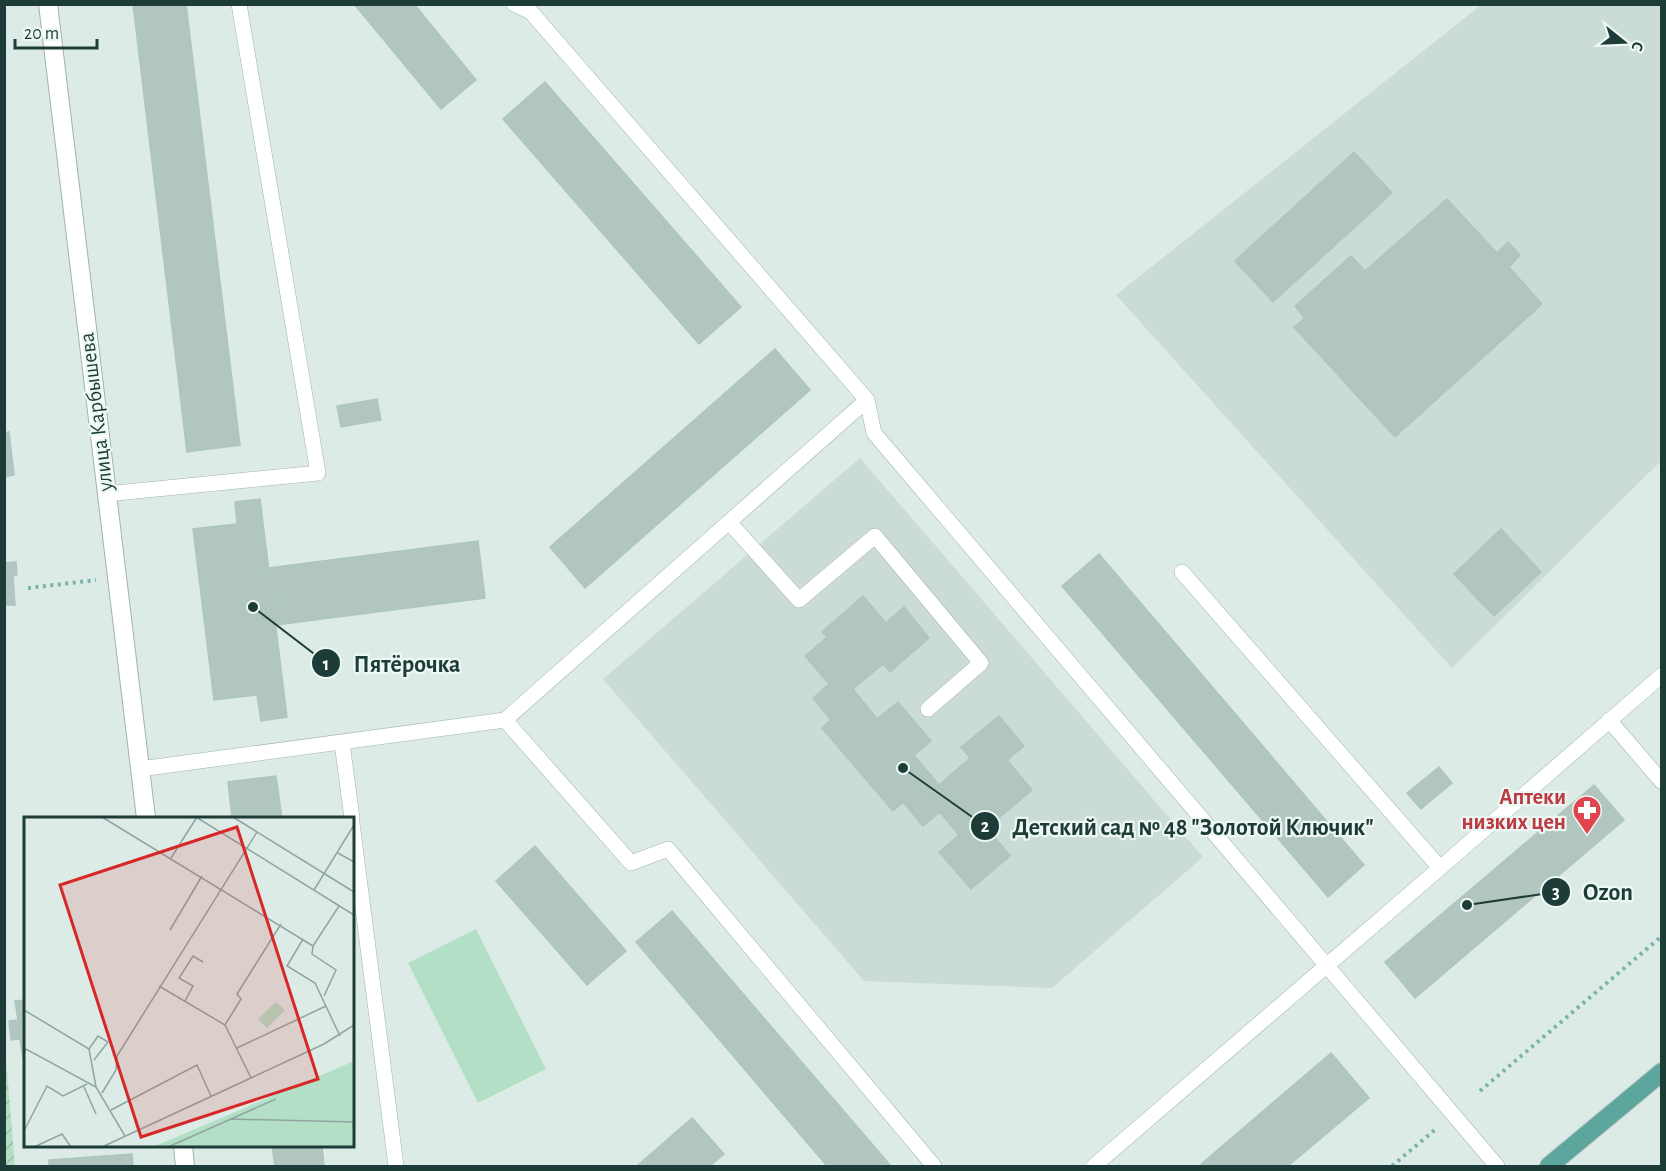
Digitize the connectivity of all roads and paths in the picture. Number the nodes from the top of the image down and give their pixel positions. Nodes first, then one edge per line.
1 (48, 4) edge
2 (239, 4) edge
3 (514, 4) edge
4 (867, 400) junction
5 (106, 494) junction
6 (729, 522) junction
7 (1182, 572) dead end
8 (117, 577) junction
9 (28, 588) dead end
10 (1662, 675) edge
11 (928, 709) dead end
12 (505, 720) junction
13 (1609, 720) junction
14 (342, 743) junction
15 (140, 769) junction
16 (1662, 782) edge
17 (146, 817) edge
18 (352, 817) edge
19 (354, 839) edge
20 (1440, 868) junction
21 (1662, 936) edge
22 (1326, 965) junction
23 (1662, 1072) edge
24 (1480, 1091) dead end
25 (1438, 1127) dead end
26 (183, 1147) edge
27 (185, 1167) edge
28 (396, 1167) edge
29 (934, 1167) edge
30 (1094, 1167) edge
31 (1392, 1167) edge
32 (1497, 1167) edge
33 (1550, 1167) edge

1 - 5 street, улица Карбышева
2 - 5 lane
3 - 4 lane
4 - 6 lane
4 - 22 lane
5 - 8 street, улица Карбышева
6 - 11 lane
6 - 12 lane
7 - 20 lane
8 - 9 path
8 - 15 street, улица Карбышева
10 - 13 lane
12 - 14 lane
12 - 29 lane
13 - 16 lane
13 - 20 lane
14 - 15 lane
14 - 18 lane
15 - 17 street, улица Карбышева
19 - 28 lane
20 - 22 lane
21 - 24 path
22 - 30 lane
22 - 32 lane
23 - 33 main road
25 - 31 path
26 - 27 street

